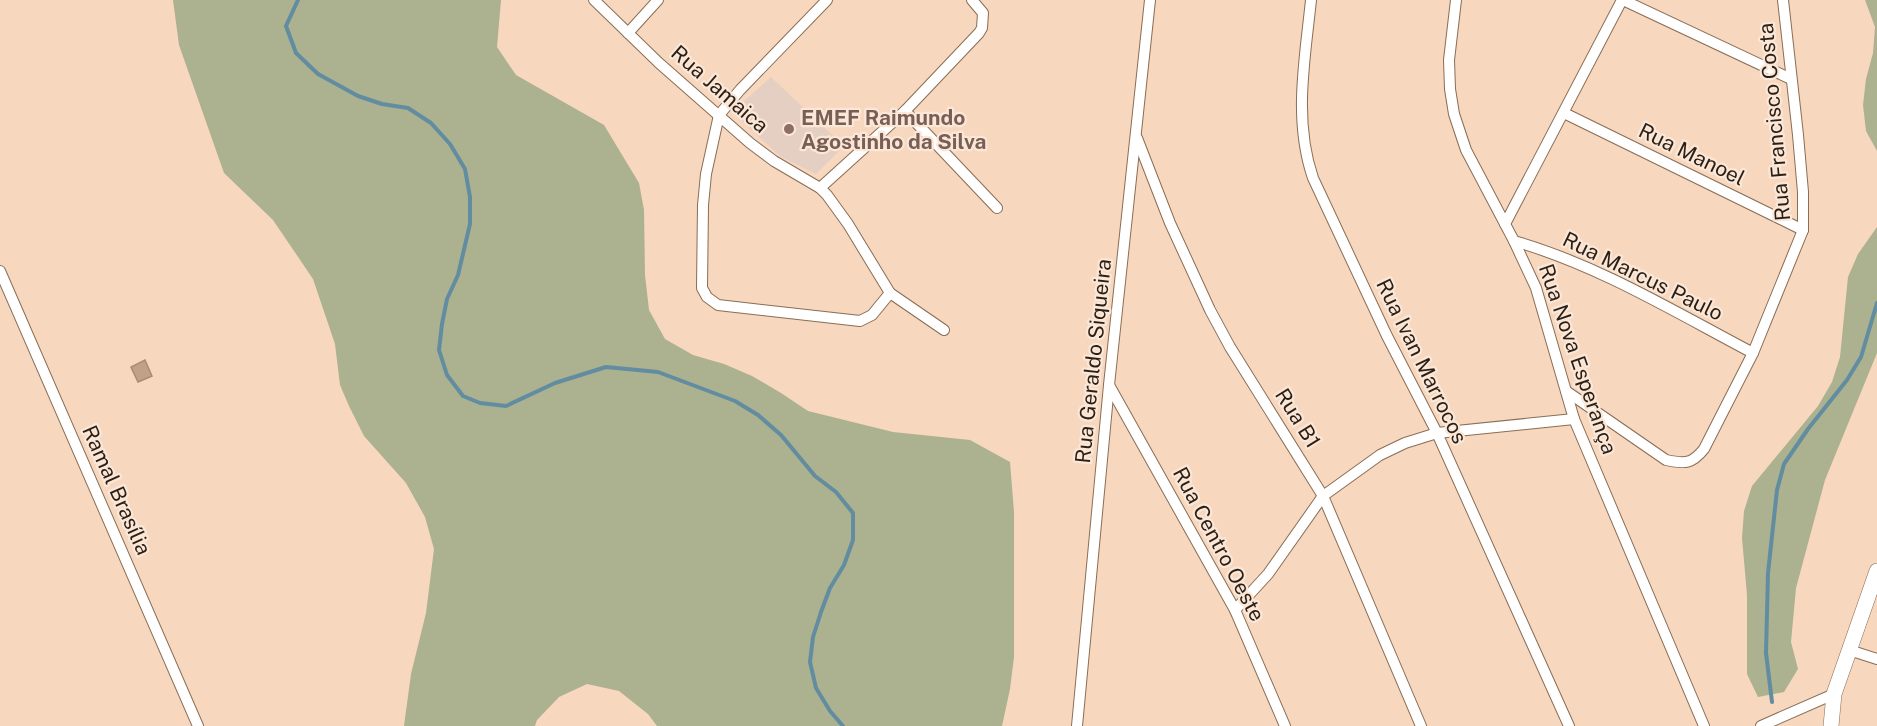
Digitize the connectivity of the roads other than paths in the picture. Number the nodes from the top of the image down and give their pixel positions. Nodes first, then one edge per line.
1 (594, 0) edge
2 (658, 0) edge
3 (827, 0) edge
4 (1150, 0) edge
5 (1311, 0) edge
6 (1456, 0) edge
7 (1622, 0) edge
8 (1783, 0) edge
9 (975, 3) edge
10 (628, 33) junction
11 (1791, 79) junction
12 (905, 111) junction
13 (1564, 113) junction
14 (719, 115) junction
15 (1136, 135) junction
16 (820, 188) junction
17 (997, 208) dead end
18 (1505, 224) junction
19 (1803, 230) junction
20 (1514, 241) junction
21 (0, 271) edge
22 (890, 293) junction
23 (944, 330) dead end
24 (1753, 353) junction
25 (1109, 385) junction
26 (1566, 391) junction
27 (1574, 419) junction
28 (1437, 433) junction
29 (1323, 496) junction
30 (1877, 571) edge
31 (1235, 610) junction
32 (1849, 650) junction
33 (1877, 659) edge
34 (1834, 694) junction
35 (198, 726) edge
36 (1077, 726) edge
37 (1285, 726) edge
38 (1421, 726) edge
39 (1569, 726) edge
40 (1704, 726) edge
41 (1761, 726) edge
42 (1831, 726) edge

1 - 10 street, Rua Jamaica
2 - 10 street
3 - 14 street
4 - 15 street, Rua Geraldo Siqueira
5 - 28 street, Rua Ivan Marrocos
6 - 18 street, Rua Nova Esperança
7 - 11 street
7 - 13 street
8 - 11 street, Rua Francisco Costa
9 - 12 street
10 - 14 street, Rua Jamaica
11 - 19 street, Rua Francisco Costa
12 - 16 street
12 - 17 street
13 - 18 street
13 - 19 street, Rua Manoel
14 - 16 street, Rua Jamaica
14 - 22 street
15 - 25 street, Rua Geraldo Siqueira
15 - 29 street, Rua B1
16 - 22 street, Rua Jamaica
18 - 20 street, Rua Nova Esperança
19 - 24 street, Rua Francisco Costa
20 - 24 street, Rua Marcus Paulo
20 - 26 street, Rua Nova Esperança
21 - 35 street, Ramal Brasília
22 - 23 street, Rua Jamaica
24 - 26 street, Rua Francisco Costa
25 - 31 street, Rua Centro Oeste
25 - 36 street, Rua Geraldo Siqueira
26 - 27 street, Rua Nova Esperança
27 - 28 street
27 - 40 street, Rua Nova Esperança
28 - 29 street
28 - 39 street, Rua Ivan Marrocos
29 - 31 street
29 - 38 street, Rua B1
30 - 32 street
31 - 37 street, Rua Centro Oeste
32 - 33 street
32 - 34 street
34 - 41 street
34 - 42 street

